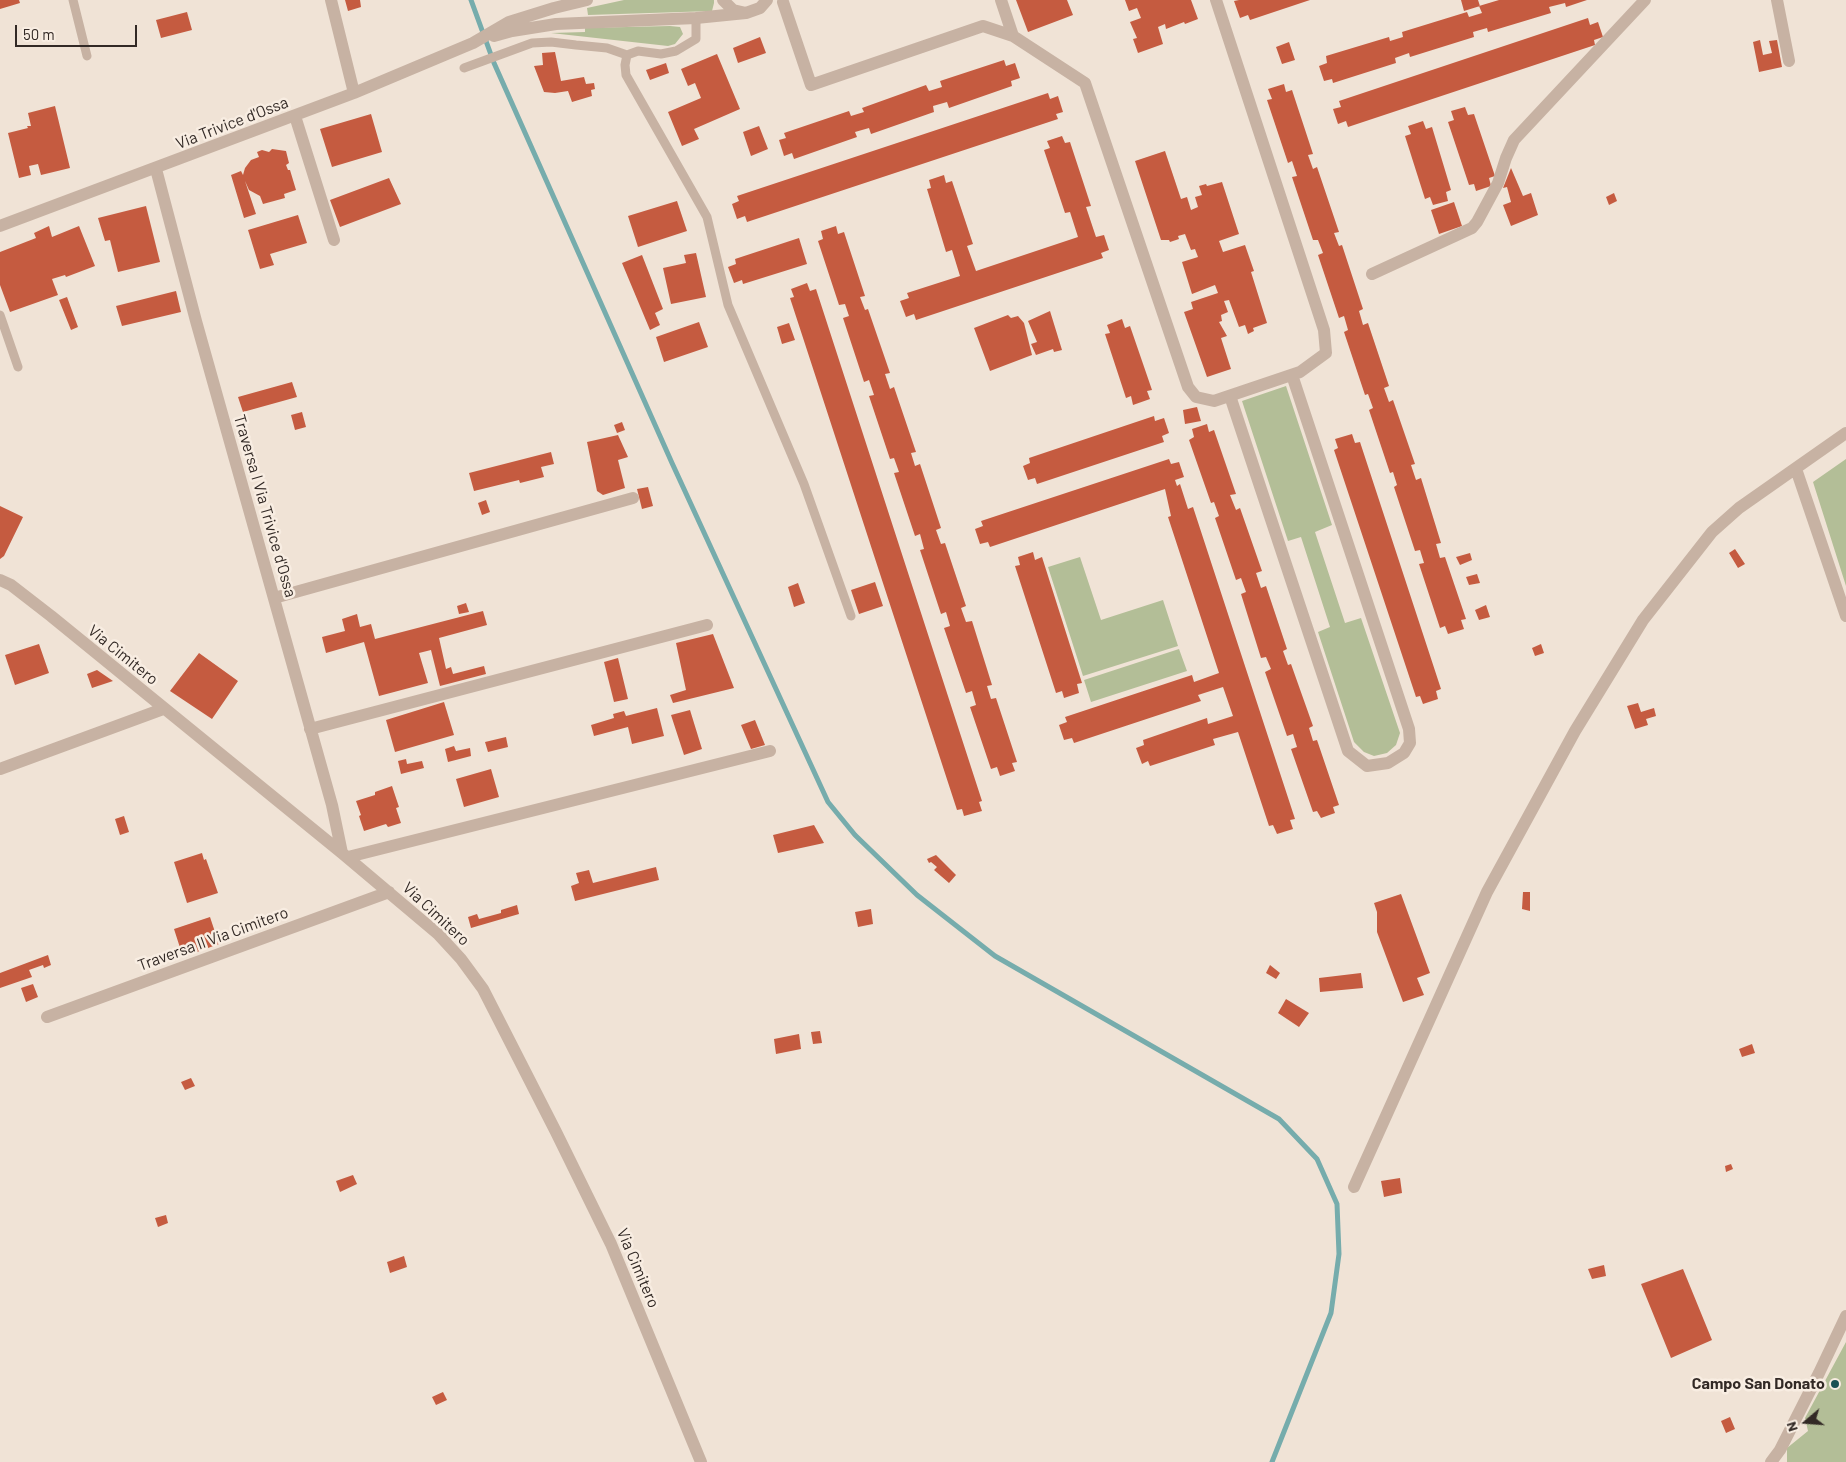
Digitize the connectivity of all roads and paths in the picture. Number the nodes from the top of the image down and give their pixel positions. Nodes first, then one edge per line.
1 (73, 0) edge
2 (331, 0) edge
3 (588, 0) edge
4 (723, 0) edge
5 (767, 0) edge
6 (1001, 0) edge
7 (1216, 0) edge
8 (1645, 0) edge
9 (1777, 0) edge
10 (786, 1) edge
11 (750, 12) junction
12 (696, 18) junction
13 (511, 27) junction
14 (1012, 36) junction
15 (627, 55) junction
16 (87, 56) dead end
17 (1789, 61) dead end
18 (464, 68) dead end
19 (354, 93) junction
20 (294, 116) junction
21 (156, 169) junction
22 (0, 226) edge
23 (334, 240) dead end
24 (1372, 274) dead end
25 (0, 315) edge
26 (18, 367) dead end
27 (1292, 375) junction
28 (1230, 396) junction
29 (1846, 433) edge
30 (1796, 469) junction
31 (633, 498) dead end
32 (0, 580) edge
33 (274, 598) junction
34 (851, 616) dead end
35 (1846, 616) edge
36 (708, 625) dead end
37 (163, 709) junction
38 (310, 728) junction
39 (770, 751) dead end
40 (0, 769) edge
41 (345, 855) junction
42 (390, 892) junction
43 (47, 1017) dead end
44 (1354, 1187) dead end
45 (1846, 1316) edge
46 (701, 1462) edge
47 (1771, 1462) edge

1 - 16 lane
2 - 19 street
3 - 13 street
4 - 11 street
5 - 11 street
6 - 14 street
7 - 27 street
8 - 24 street
9 - 17 street
10 - 11 street
10 - 14 street
11 - 12 street
12 - 13 street
12 - 15 lane
13 - 19 street, Via Trivice d'Ossa
14 - 28 street
15 - 18 lane
15 - 34 lane
19 - 20 street, Via Trivice d'Ossa
20 - 21 street, Via Trivice d'Ossa
20 - 23 street
21 - 22 street, Via Trivice d'Ossa
21 - 33 street, Traversa I Via Trivice d'Ossa
25 - 26 lane
27 - 28 street
27 - 28 street
29 - 30 street
30 - 35 street
30 - 44 street
31 - 33 street
32 - 37 street, Via Cimitero
33 - 38 street, Traversa I Via Trivice d'Ossa
36 - 38 street
37 - 40 street
37 - 41 street, Via Cimitero
38 - 41 street, Traversa I Via Trivice d'Ossa
39 - 41 street
41 - 42 street, Via Cimitero
42 - 43 street, Traversa II Via Cimitero
42 - 46 street, Via Cimitero
45 - 47 street

